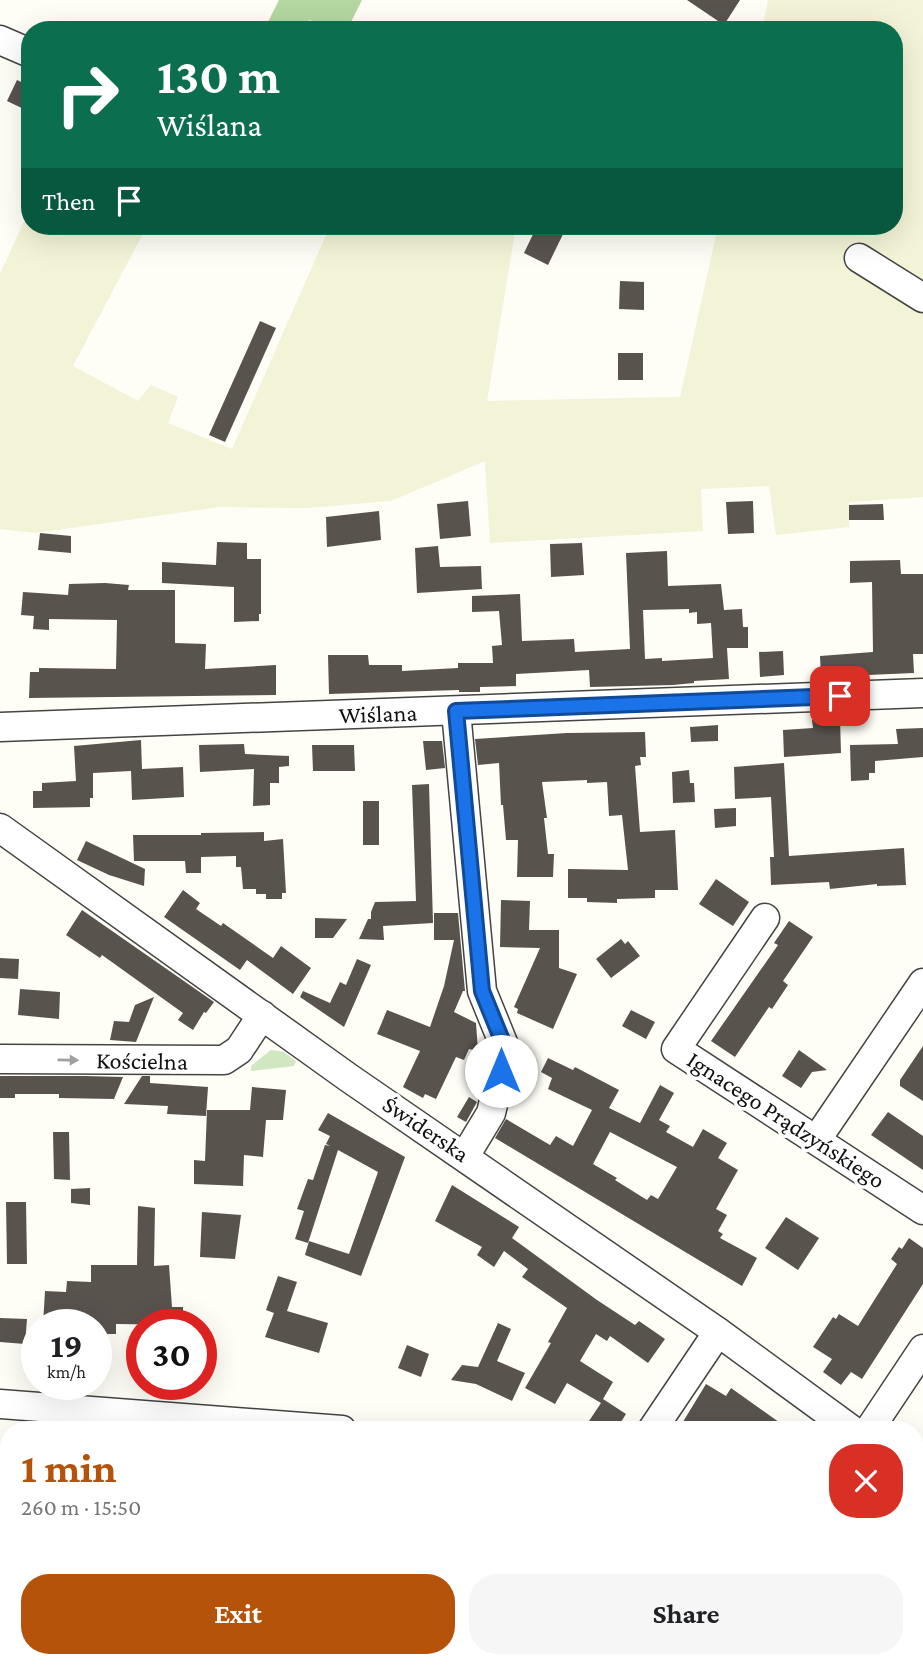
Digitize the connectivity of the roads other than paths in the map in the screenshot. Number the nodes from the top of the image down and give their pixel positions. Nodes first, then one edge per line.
1 (0, 40) edge
2 (21, 49) edge
3 (859, 258) dead end
4 (923, 298) edge
5 (923, 693) edge
6 (456, 711) junction
7 (0, 727) edge
8 (0, 828) edge
9 (765, 918) dead end
10 (923, 983) edge
11 (262, 1014) junction
12 (0, 1059) edge
13 (817, 1139) junction
14 (465, 1156) junction
15 (923, 1210) edge
16 (718, 1332) junction
17 (923, 1349) edge
18 (0, 1404) edge
19 (224, 1421) edge
20 (658, 1421) edge
21 (840, 1421) edge
22 (875, 1421) edge

1 - 2 street
3 - 4 street
5 - 6 street, Wiślana
6 - 7 street, Wiślana
6 - 14 street
8 - 11 street, Świderska
9 - 13 street, Ignacego Prądzyńskiego
10 - 13 street
12 -> 11 street, Kościelna
11 - 14 street, Świderska
13 - 15 street, Ignacego Prądzyńskiego
14 - 16 street, Świderska
16 - 20 street
16 - 21 street, Świderska
17 - 22 street
18 - 19 street

